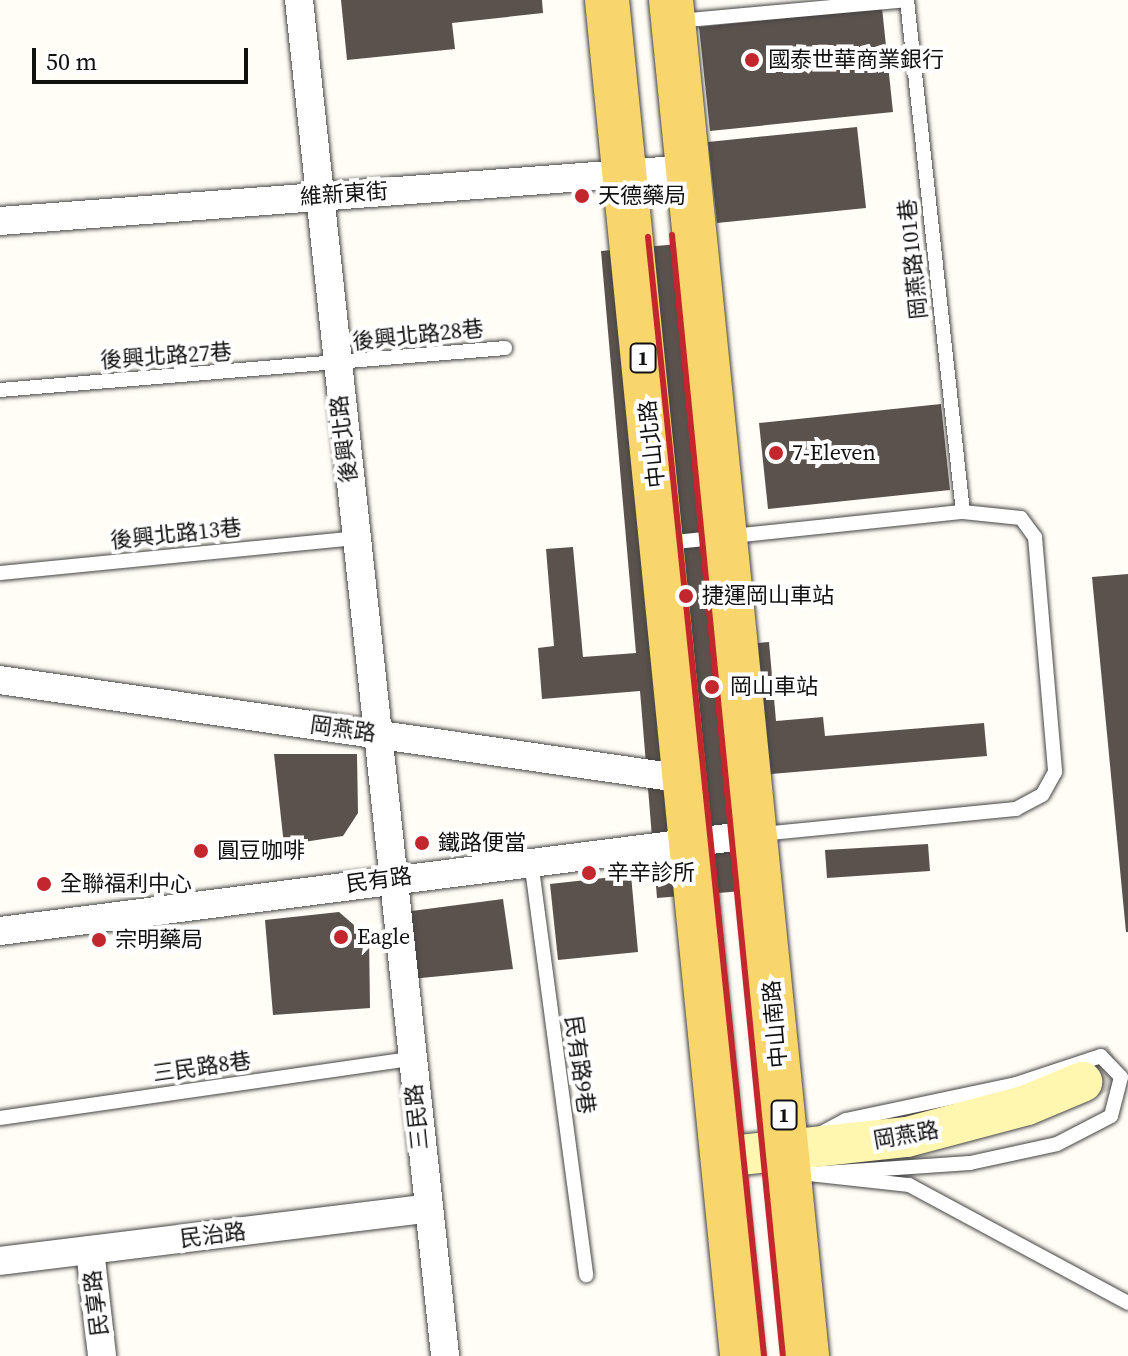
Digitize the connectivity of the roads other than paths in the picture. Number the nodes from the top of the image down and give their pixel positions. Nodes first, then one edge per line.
1 (299, 0) edge
2 (607, 0) edge
3 (907, 0) edge
4 (672, 11) edge
5 (688, 169) junction
6 (624, 172) junction
7 (319, 196) junction
8 (0, 221) edge
9 (505, 348) dead end
10 (335, 365) junction
11 (0, 390) edge
12 (963, 512) junction
13 (727, 537) junction
14 (356, 538) junction
15 (662, 543) junction
16 (0, 573) edge
17 (0, 680) edge
18 (376, 734) junction
19 (685, 779) junction
20 (758, 834) junction
21 (692, 840) junction
22 (531, 860) junction
23 (391, 878) junction
24 (0, 931) edge
25 (410, 1059) junction
26 (1082, 1082) tunnel mouth
27 (0, 1118) edge
28 (722, 1157) junction
29 (798, 1163) junction
30 (426, 1209) junction
31 (90, 1250) junction
32 (0, 1261) edge
33 (586, 1275) dead end
34 (1128, 1303) edge
35 (102, 1356) edge
36 (445, 1356) edge
37 (742, 1356) edge
38 (807, 1356) edge

1 - 7 street, 後興北路
2 - 6 main road, 中山北路 / 1
3 - 4 lane
3 - 12 lane, 岡燕路101巷
4 - 5 main road, 1
5 - 6 street, 維新東街
5 - 13 main road, 1
6 - 7 street, 維新東街
6 - 15 main road, 中山北路 / 1
7 - 8 street, 維新東街
7 - 10 street, 後興北路
9 - 10 lane, 後興北路28巷
10 - 11 lane, 後興北路27巷
10 - 14 street, 後興北路
12 - 13 lane
12 - 20 lane
13 - 15 lane
13 - 20 main road, 1
14 - 16 lane, 後興北路13巷
14 - 18 street, 後興北路
15 - 19 main road, 中山北路 / 1
17 - 18 street, 岡燕路
18 - 19 street, 岡燕路
18 - 23 street, 後興北路
19 - 21 main road, 中山北路 / 1
20 - 21 street, 民有路
20 - 29 main road, 中山南路 / 1
21 - 22 street, 民有路
21 - 28 main road, 1
22 - 23 street, 民有路
22 - 33 lane, 民有路9巷
23 - 24 street, 民有路
23 - 25 street, 三民路
25 - 27 lane, 三民路8巷
25 - 30 street, 三民路
26 - 29 street, 岡燕路
28 - 29 street, 岡燕路
28 - 37 main road, 1
29 - 29 lane
29 - 34 lane
29 - 38 main road, 中山南路 / 1
30 - 31 street, 民治路
30 - 36 street, 三民路
31 - 32 street, 民治路
31 - 35 street, 民享路

